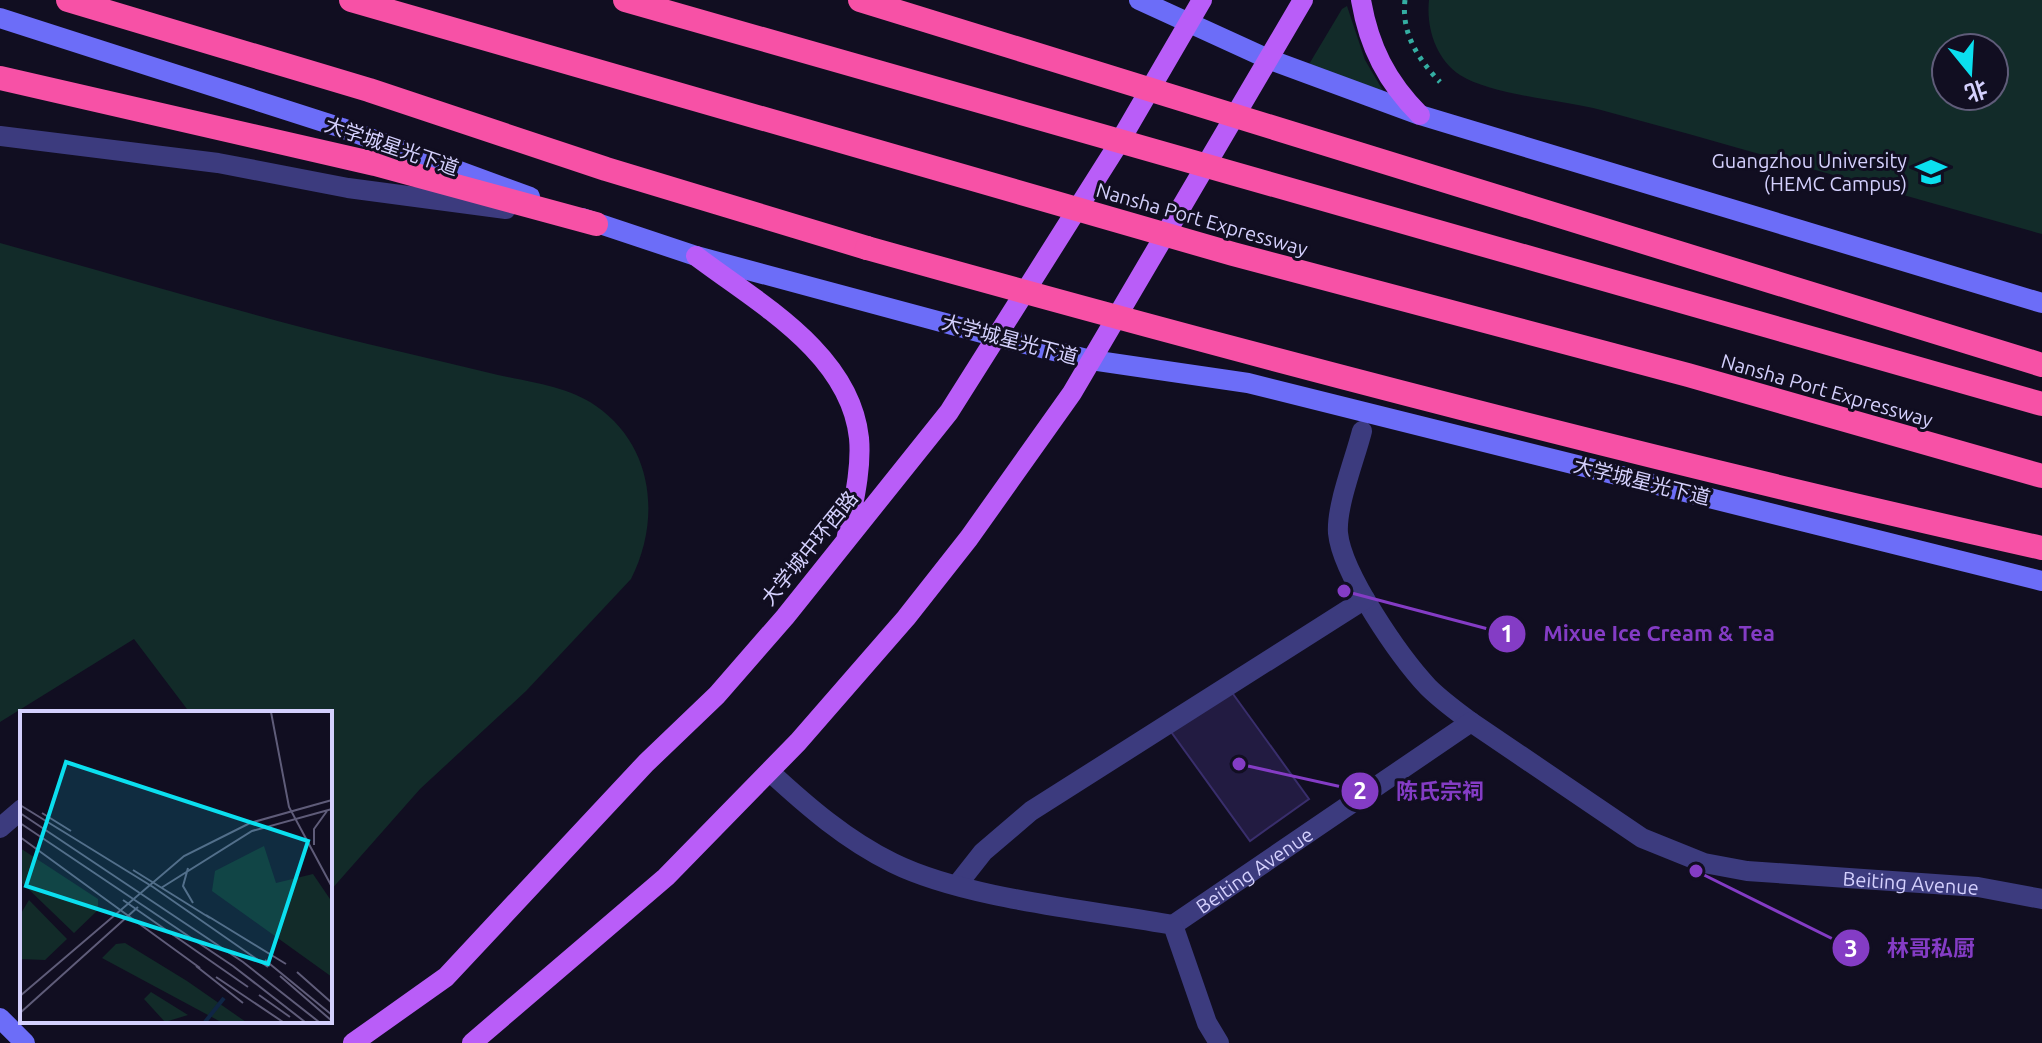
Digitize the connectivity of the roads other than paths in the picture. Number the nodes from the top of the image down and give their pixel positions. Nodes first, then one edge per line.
1 (68, 0) edge
2 (351, 0) edge
3 (625, 0) edge
4 (860, 0) edge
5 (1139, 0) edge
6 (1202, 0) edge
7 (1303, 0) edge
8 (1361, 0) edge
9 (0, 18) edge
10 (1189, 25) junction
11 (1268, 59) junction
12 (0, 78) edge
13 (1420, 115) junction
14 (0, 136) edge
15 (596, 224) junction
16 (696, 256) junction
17 (2042, 303) edge
18 (997, 337) junction
19 (1091, 360) junction
20 (2042, 365) edge
21 (2042, 404) edge
22 (1362, 431) dead end
23 (2042, 476) edge
24 (846, 542) junction
25 (2042, 548) edge
26 (2042, 581) edge
27 (1365, 599) junction
28 (1471, 722) junction
29 (770, 772) junction
30 (20, 811) edge
31 (0, 828) edge
32 (957, 885) junction
33 (2042, 899) edge
34 (1173, 925) junction
35 (0, 1018) edge
36 (25, 1043) edge
37 (353, 1043) edge
38 (472, 1043) edge
39 (1219, 1043) edge

1 - 25 highway, bridge
2 - 23 highway, Nansha Port Expressway, bridge
3 - 21 highway, bridge
4 - 20 highway, bridge
5 - 10 main road
6 - 10 main road, 大学城中环西路
7 - 11 main road
8 - 13 main road
9 - 15 main road, 大学城星光下道
10 - 11 main road
10 - 18 main road, 大学城中环西路
11 - 13 main road
11 - 19 main road
12 - 15 highway
13 - 17 main road
14 - 15 street
15 - 16 main road, 大学城星光下道
16 - 18 main road, 大学城星光下道
16 - 24 main road
18 - 19 main road, 大学城星光下道
18 - 24 main road, 大学城中环西路
19 - 26 main road, 大学城星光下道
19 - 29 main road
22 - 27 street
24 - 37 main road, 大学城中环西路
27 - 28 street
27 - 32 street
28 - 33 street, Beiting Avenue
28 - 34 street, Beiting Avenue
29 - 32 street
29 - 38 main road
30 - 31 street
32 - 34 street
34 - 39 street
35 - 36 main road

